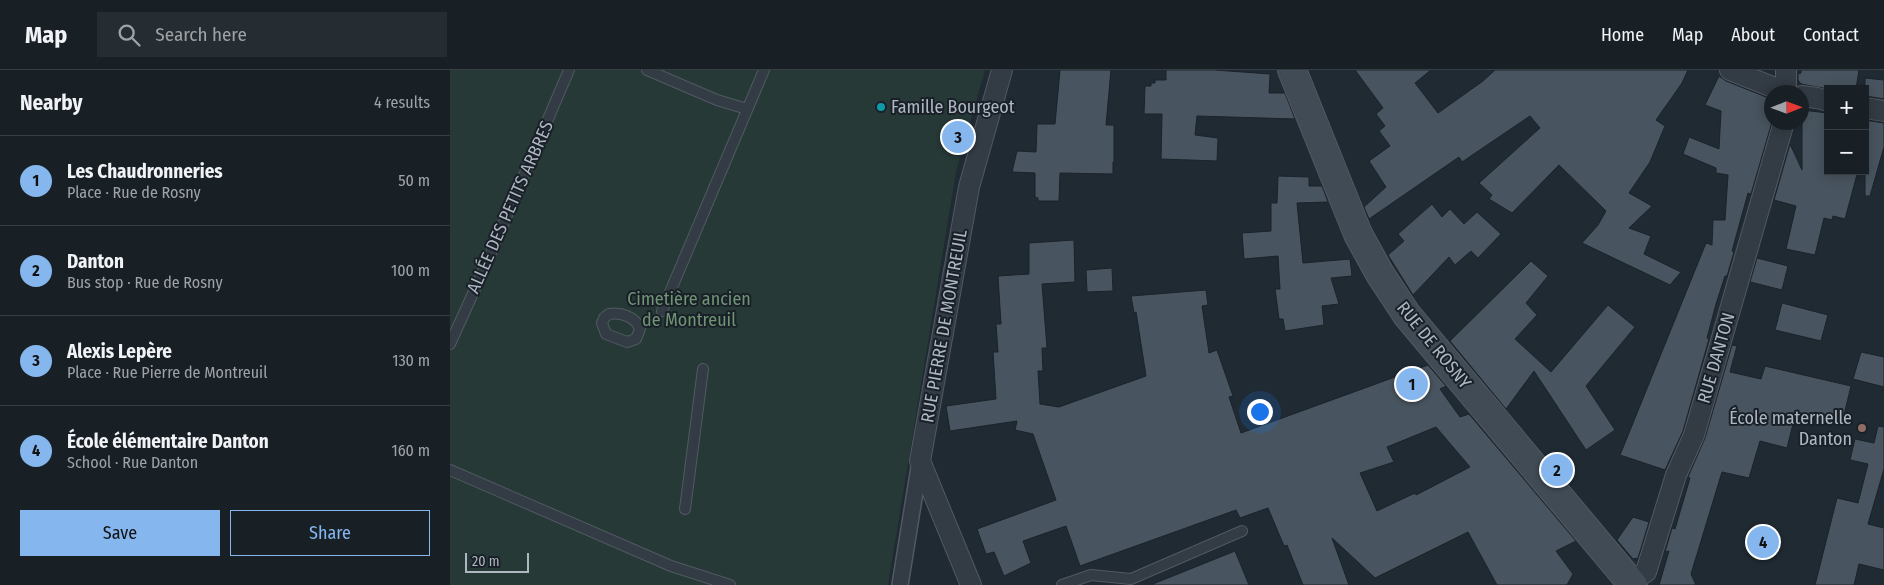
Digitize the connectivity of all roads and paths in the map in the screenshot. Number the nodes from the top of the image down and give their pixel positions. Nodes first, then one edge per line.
1 (569, 70) edge
2 (647, 70) edge
3 (764, 70) edge
4 (1002, 70) edge
5 (1292, 70) edge
6 (1730, 70) edge
7 (1786, 70) edge
8 (1768, 85) edge
9 (1786, 85) edge
10 (1809, 97) edge
11 (1824, 100) edge
12 (1869, 108) edge
13 (747, 109) junction
14 (1884, 110) edge
15 (1782, 130) edge
16 (662, 311) dead end
17 (450, 344) edge
18 (704, 369) dead end
19 (920, 461) junction
20 (450, 470) edge
21 (685, 509) dead end
22 (1242, 531) dead end
23 (1629, 584) edge
24 (730, 585) edge
25 (900, 585) edge
26 (971, 585) edge
27 (1062, 585) edge

1 - 17 lane, ALLÉE DES PETITS ARBRES
2 - 13 lane
3 - 13 lane
4 - 19 street, RUE PIERRE DE MONTREUIL
5 - 23 main road, RUE DE ROSNY
6 - 8 street
7 - 9 street
10 - 11 street
12 - 14 street
13 - 16 lane
15 - 23 street, RUE DANTON
18 - 21 lane
19 - 25 street, RUE PIERRE DE MONTREUIL
19 - 26 street
20 - 24 lane
22 - 27 lane

